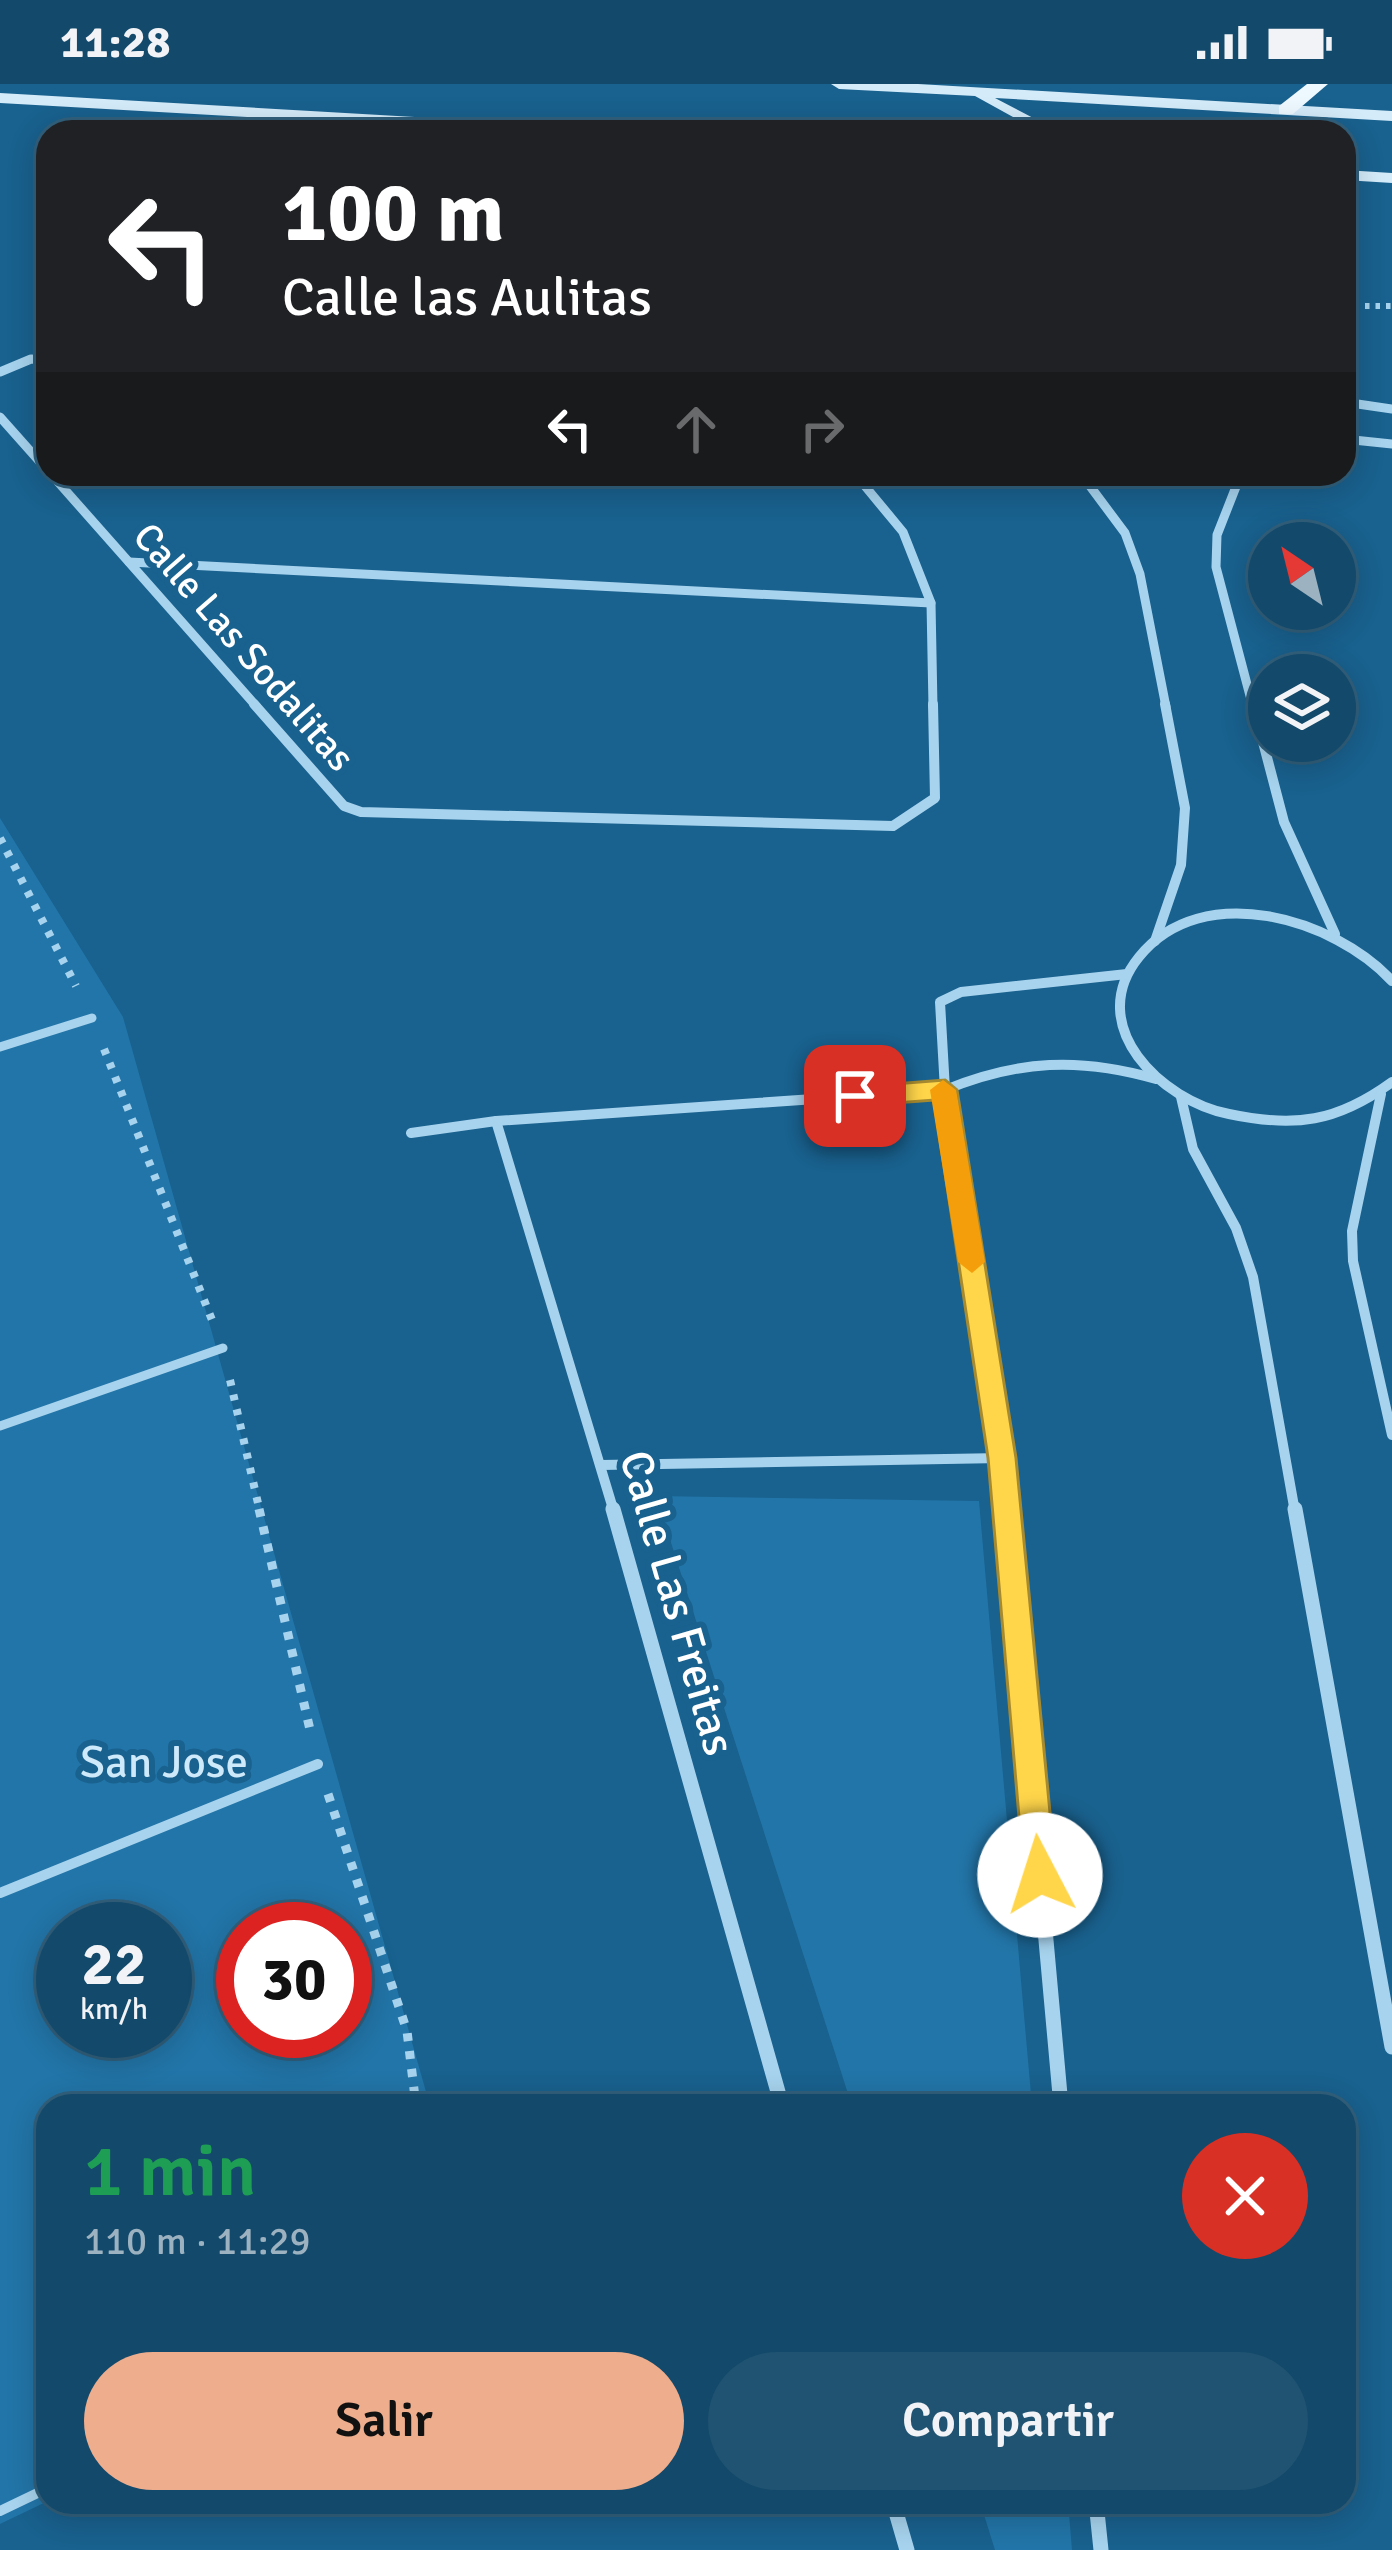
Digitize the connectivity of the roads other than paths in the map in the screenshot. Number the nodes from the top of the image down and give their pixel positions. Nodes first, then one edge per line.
1 (839, 84) edge
2 (1319, 84) edge
3 (937, 87) edge
4 (969, 91) junction
5 (0, 98) edge
6 (1286, 110) junction
7 (1392, 116) edge
8 (380, 120) edge
9 (1028, 120) edge
10 (1356, 176) edge
11 (1392, 178) edge
12 (36, 359) edge
13 (2, 370) edge
14 (1356, 404) edge
15 (1392, 409) edge
16 (0, 417) edge
17 (1356, 440) edge
18 (1392, 444) edge
19 (36, 457) edge
20 (61, 486) edge
21 (865, 486) edge
22 (1090, 486) edge
23 (1236, 486) edge
24 (129, 562) junction
25 (932, 603) junction
26 (1335, 934) junction
27 (1155, 941) junction
28 (1127, 974) junction
29 (1392, 980) edge
30 (92, 1018) road end
31 (0, 1047) edge
32 (1156, 1078) junction
33 (1392, 1082) edge
34 (945, 1090) junction
35 (1381, 1094) junction
36 (1181, 1097) junction
37 (496, 1121) junction
38 (411, 1133) dead end
39 (223, 1348) road end
40 (0, 1426) edge
41 (1392, 1435) edge
42 (1002, 1458) junction
43 (601, 1466) junction
44 (318, 1764) road end
45 (0, 1893) edge
46 (1392, 2047) edge
47 (779, 2094) edge
48 (1059, 2094) edge
49 (36, 2494) edge
50 (0, 2511) edge
51 (896, 2514) edge
52 (1097, 2514) edge
53 (907, 2550) edge
54 (1101, 2550) edge

1 - 3 street
2 - 6 main road
3 - 4 street
4 - 6 street
4 - 9 street
5 - 8 street
6 - 7 street
10 - 11 street
12 - 13 street
14 - 15 street
16 - 19 street, Calle Las Sodalitas
17 - 18 street
20 - 24 street, Calle Las Sodalitas
21 - 25 street
22 - 27 street
23 - 26 street
24 - 25 street
24 - 25 street, Calle Las Sodalitas
26 - 27 street
26 - 29 street
27 - 28 street
28 - 32 street
28 - 34 street
30 - 31 lane
32 - 34 street
32 - 36 street
33 - 35 street
34 - 37 street
34 - 42 street
35 - 36 street
35 - 41 street
36 - 46 street
37 - 38 street
37 - 43 street, Calle Las Freitas
39 - 40 lane
42 - 43 street
42 - 48 street
43 - 47 street, Calle Las Freitas
44 - 45 lane
49 - 50 lane
51 - 53 street
52 - 54 street

